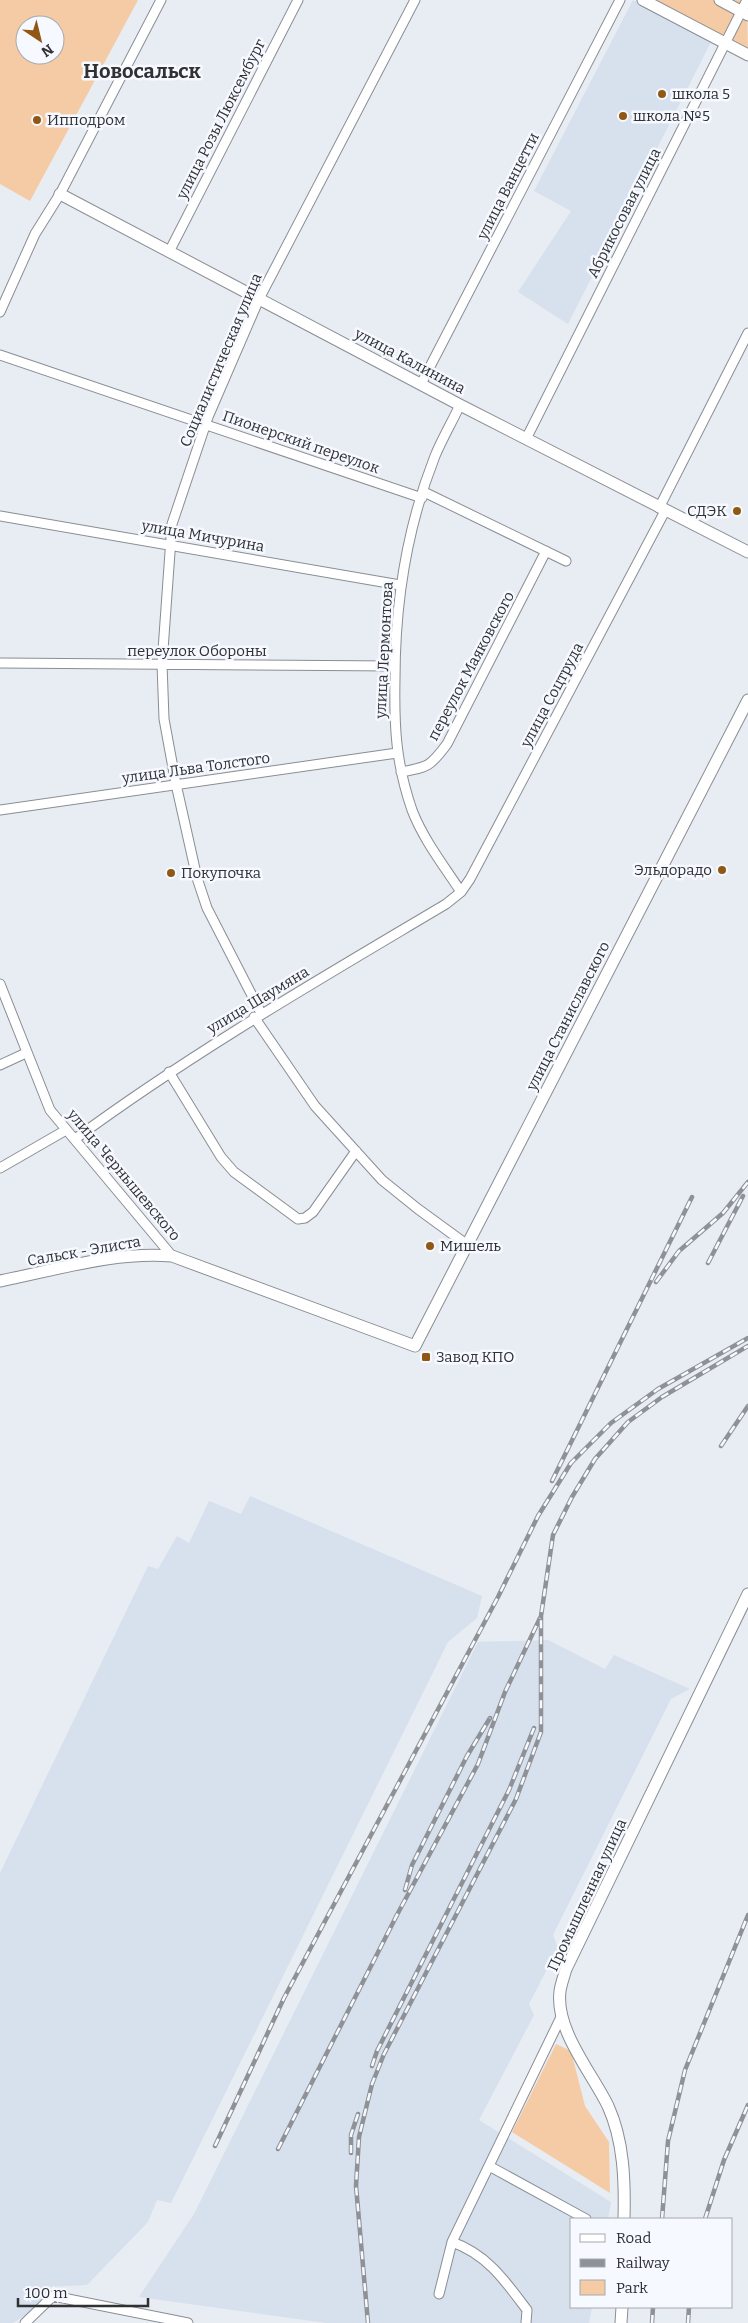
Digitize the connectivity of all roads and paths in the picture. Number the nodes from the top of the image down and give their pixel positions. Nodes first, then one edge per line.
1 (161, 0) edge
2 (298, 0) edge
3 (415, 0) edge
4 (620, 0) edge
5 (644, 0) edge
6 (720, 0) edge
7 (747, 0) edge
8 (745, 13) edge
9 (726, 43) junction
10 (748, 55) edge
11 (60, 194) junction
12 (169, 252) junction
13 (259, 299) junction
14 (0, 312) edge
15 (748, 334) edge
16 (0, 355) edge
17 (421, 384) junction
18 (460, 405) junction
19 (206, 425) junction
20 (526, 439) junction
21 (423, 495) junction
22 (662, 509) junction
23 (0, 516) edge
24 (170, 544) junction
25 (546, 551) junction
26 (748, 552) edge
27 (566, 561) dead end
28 (400, 585) junction
29 (0, 663) edge
30 (162, 664) junction
31 (395, 666) junction
32 (748, 700) edge
33 (396, 753) junction
34 (401, 772) junction
35 (176, 784) junction
36 (0, 810) edge
37 (461, 892) junction
38 (0, 984) edge
39 (258, 1015) junction
40 (26, 1052) junction
41 (0, 1065) edge
42 (169, 1072) junction
43 (66, 1130) junction
44 (75, 1139) junction
45 (356, 1150) junction
46 (0, 1168) edge
47 (466, 1244) junction
48 (172, 1256) junction
49 (0, 1281) edge
50 (415, 1346) joint
51 (748, 1594) edge
52 (562, 2015) junction
53 (489, 2166) junction
54 (586, 2218) edge
55 (624, 2218) edge
56 (452, 2242) junction
57 (439, 2294) dead end
58 (622, 2308) edge
59 (25, 2323) edge
60 (188, 2323) edge
61 (526, 2323) edge
62 (621, 2323) edge

1 - 11 street
2 - 12 street, улица Розы Люксембург
3 - 13 street, Социалистическая улица
4 - 17 street, улица Ванцетти
5 - 9 main road
6 - 8 main road
7 - 8 street, Абрикосовая улица
8 - 9 street, Абрикосовая улица
9 - 10 main road
9 - 20 street, Абрикосовая улица
11 - 12 main road, улица Калинина
11 - 14 street
12 - 13 main road, улица Калинина
13 - 17 main road, улица Калинина
13 - 19 street, Социалистическая улица
15 - 22 street, улица Соцтруда
16 - 19 street, Пионерский переулок
17 - 18 main road, улица Калинина
18 - 20 main road, улица Калинина
18 - 21 street, улица Лермонтова
19 - 21 street, Пионерский переулок
19 - 24 street, Социалистическая улица
20 - 22 main road, улица Калинина
21 - 25 street
21 - 28 street, улица Лермонтова
22 - 26 main road, улица Калинина
22 - 37 street, улица Соцтруда
23 - 24 street, улица Мичурина
24 - 28 street, улица Мичурина
24 - 30 street, Социалистическая улица
25 - 27 street
25 - 34 street, переулок Маяковского
28 - 31 street, улица Лермонтова
29 - 30 street, переулок Обороны
30 - 31 street, переулок Обороны
30 - 35 street, Социалистическая улица
31 - 33 street, улица Лермонтова
32 - 47 main road, улица Станиславского
33 - 34 street, улица Лермонтова
33 - 35 street, улица Льва Толстого
34 - 37 street, улица Лермонтова
35 - 36 street, улица Льва Толстого
35 - 39 street, Социалистическая улица
37 - 39 street, улица Шаумяна
38 - 40 street, улица Чернышевского
39 - 42 street, улица Шаумяна
39 - 45 street, Социалистическая улица
40 - 41 street
40 - 43 street, улица Чернышевского
42 - 44 street, улица Шаумяна
42 - 45 street
43 - 44 street, улица Чернышевского
43 - 46 street
44 - 48 street, улица Чернышевского
45 - 47 street, Социалистическая улица
47 - 50 main road, улица Станиславского
48 - 49 main road, Сальск - Элиста
48 - 50 main road, улица Чернышевского
51 - 52 main road, Промышленная улица
52 - 53 street
52 - 55 main road, Промышленная улица
53 - 54 street
53 - 56 street
56 - 57 street
56 - 61 street
58 - 62 main road
59 - 60 street

